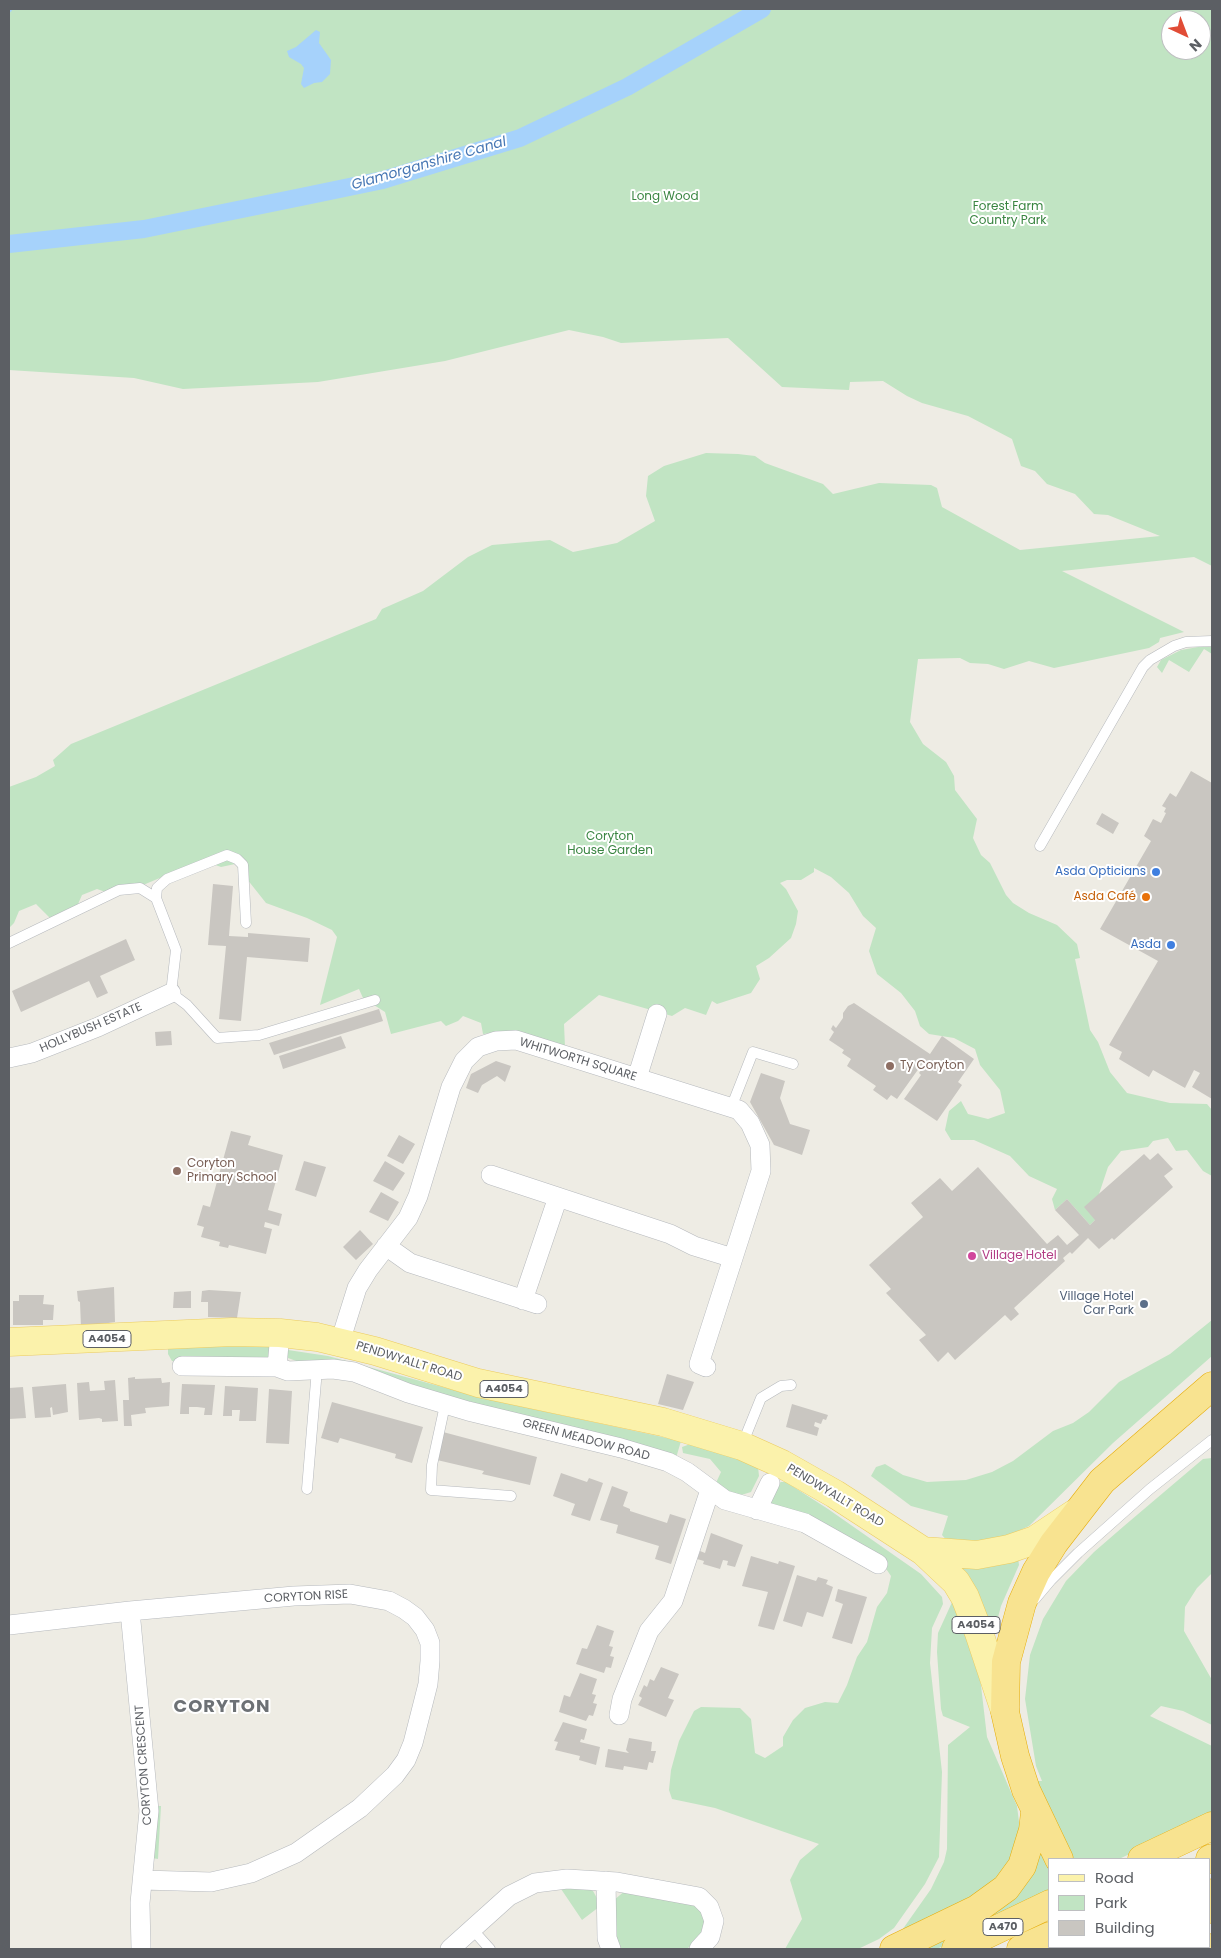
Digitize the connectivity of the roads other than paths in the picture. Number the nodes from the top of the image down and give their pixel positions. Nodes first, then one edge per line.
1 (1212, 640) edge
2 (1040, 846) dead end
3 (156, 898) junction
4 (246, 923) dead end
5 (9, 943) edge
6 (172, 993) junction
7 (375, 1000) dead end
8 (657, 1014) dead end
9 (9, 1058) edge
10 (793, 1064) dead end
11 (637, 1078) junction
12 (731, 1108) junction
13 (491, 1175) dead end
14 (558, 1197) junction
15 (386, 1246) junction
16 (733, 1258) junction
17 (280, 1333) junction
18 (9, 1342) edge
19 (340, 1342) junction
20 (182, 1366) dead end
21 (277, 1367) junction
22 (706, 1367) dead end
23 (317, 1369) junction
24 (791, 1385) dead end
25 (1212, 1386) edge
26 (445, 1404) junction
27 (1212, 1440) edge
28 (742, 1446) junction
29 (770, 1483) dead end
30 (307, 1489) dead end
31 (710, 1490) junction
32 (511, 1496) dead end
33 (757, 1510) junction
34 (1076, 1513) junction
35 (923, 1551) junction
36 (878, 1564) dead end
37 (130, 1611) junction
38 (9, 1625) edge
39 (1012, 1636) junction
40 (1005, 1712) junction
41 (619, 1715) dead end
42 (1034, 1812) junction
43 (1212, 1826) edge
44 (1058, 1858) edge
45 (1144, 1858) edge
46 (143, 1880) junction
47 (606, 1881) junction
48 (1048, 1905) edge
49 (472, 1929) junction
50 (1048, 1937) edge
51 (141, 1949) edge
52 (450, 1949) edge
53 (490, 1949) edge
54 (611, 1949) edge
55 (699, 1949) edge
56 (894, 1949) edge
57 (956, 1949) edge
58 (1021, 1949) edge

1 - 2 lane
3 - 4 lane
3 - 5 lane
3 - 6 lane
6 - 7 lane
6 - 9 street, HOLLYBUSH ESTATE
8 - 11 street
10 - 12 lane
11 - 12 street, WHITWORTH SQUARE
11 - 15 street, WHITWORTH SQUARE
12 - 16 street, WHITWORTH SQUARE
13 - 14 street
14 - 15 street
14 - 16 street
15 - 19 street, WHITWORTH SQUARE
16 - 22 street, WHITWORTH SQUARE
17 - 18 main road, PENDWYALLT ROAD / A4054
17 - 19 main road, PENDWYALLT ROAD / A4054
17 - 21 street
19 - 28 main road, PENDWYALLT ROAD / A4054
20 - 21 street, GREEN MEADOW ROAD
21 - 23 street, GREEN MEADOW ROAD
23 - 26 street, GREEN MEADOW ROAD
23 - 30 lane
24 - 28 lane
25 - 34 highway
26 - 31 street, GREEN MEADOW ROAD
26 - 32 lane
27 - 39 lane
28 - 35 main road, PENDWYALLT ROAD / A4054
29 - 33 street
31 - 33 street, GREEN MEADOW ROAD
31 - 41 street
33 - 36 street, GREEN MEADOW ROAD
34 - 35 main road, PENDWYALLT ROAD / A4054
34 - 39 highway
35 - 40 main road, PENDWYALLT ROAD / A4054
37 - 38 street, CORYTON RISE
37 - 46 street, CORYTON CRESCENT
37 - 46 street, CORYTON RISE
39 - 40 highway
40 - 42 highway
42 - 44 highway
42 - 56 highway
43 - 45 highway
46 - 51 street, CORYTON CRESCENT
47 - 49 street
47 - 54 street
47 - 55 street
48 - 57 highway, A470
49 - 52 street
49 - 53 lane
50 - 58 highway, A470

